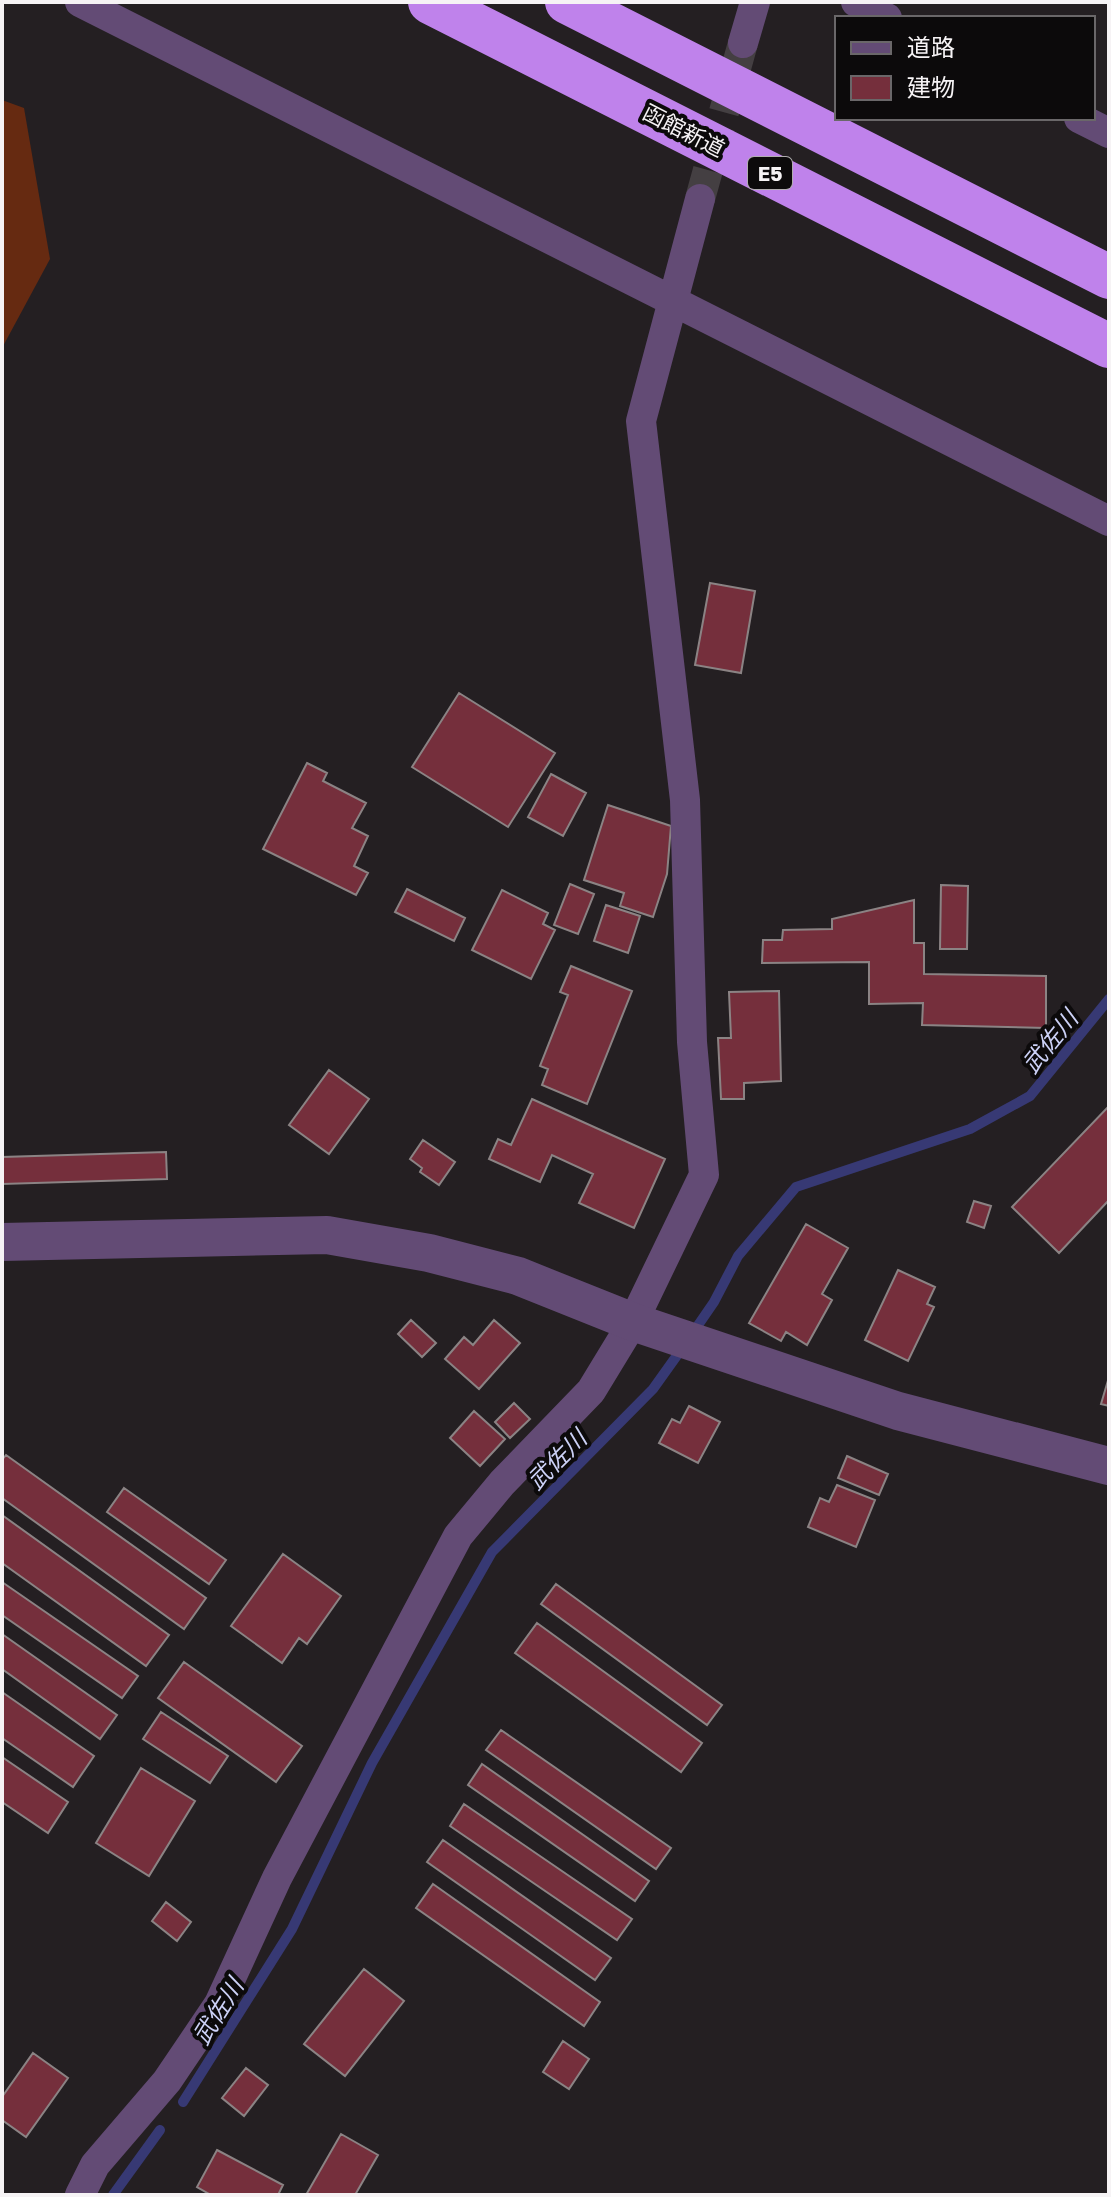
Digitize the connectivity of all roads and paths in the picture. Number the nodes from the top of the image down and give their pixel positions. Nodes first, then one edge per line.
1 (80, 2) edge
2 (430, 2) edge
3 (567, 2) edge
4 (755, 2) edge
5 (856, 2) edge
6 (883, 16) edge
7 (743, 43) tunnel mouth
8 (1083, 120) edge
9 (1109, 133) edge
10 (700, 199) tunnel mouth
11 (1109, 277) edge
12 (672, 299) junction
13 (1109, 346) edge
14 (1109, 521) edge
15 (2, 1242) edge
16 (645, 1326) junction
17 (1109, 1466) edge
18 (80, 2195) edge

1 - 12 street
2 - 13 highway, 函館新道 / E5
3 - 11 highway
4 - 7 street
5 - 6 street
8 - 9 street
10 - 12 street
12 - 14 street
12 - 16 street
15 - 16 street
16 - 17 street
16 - 18 street

